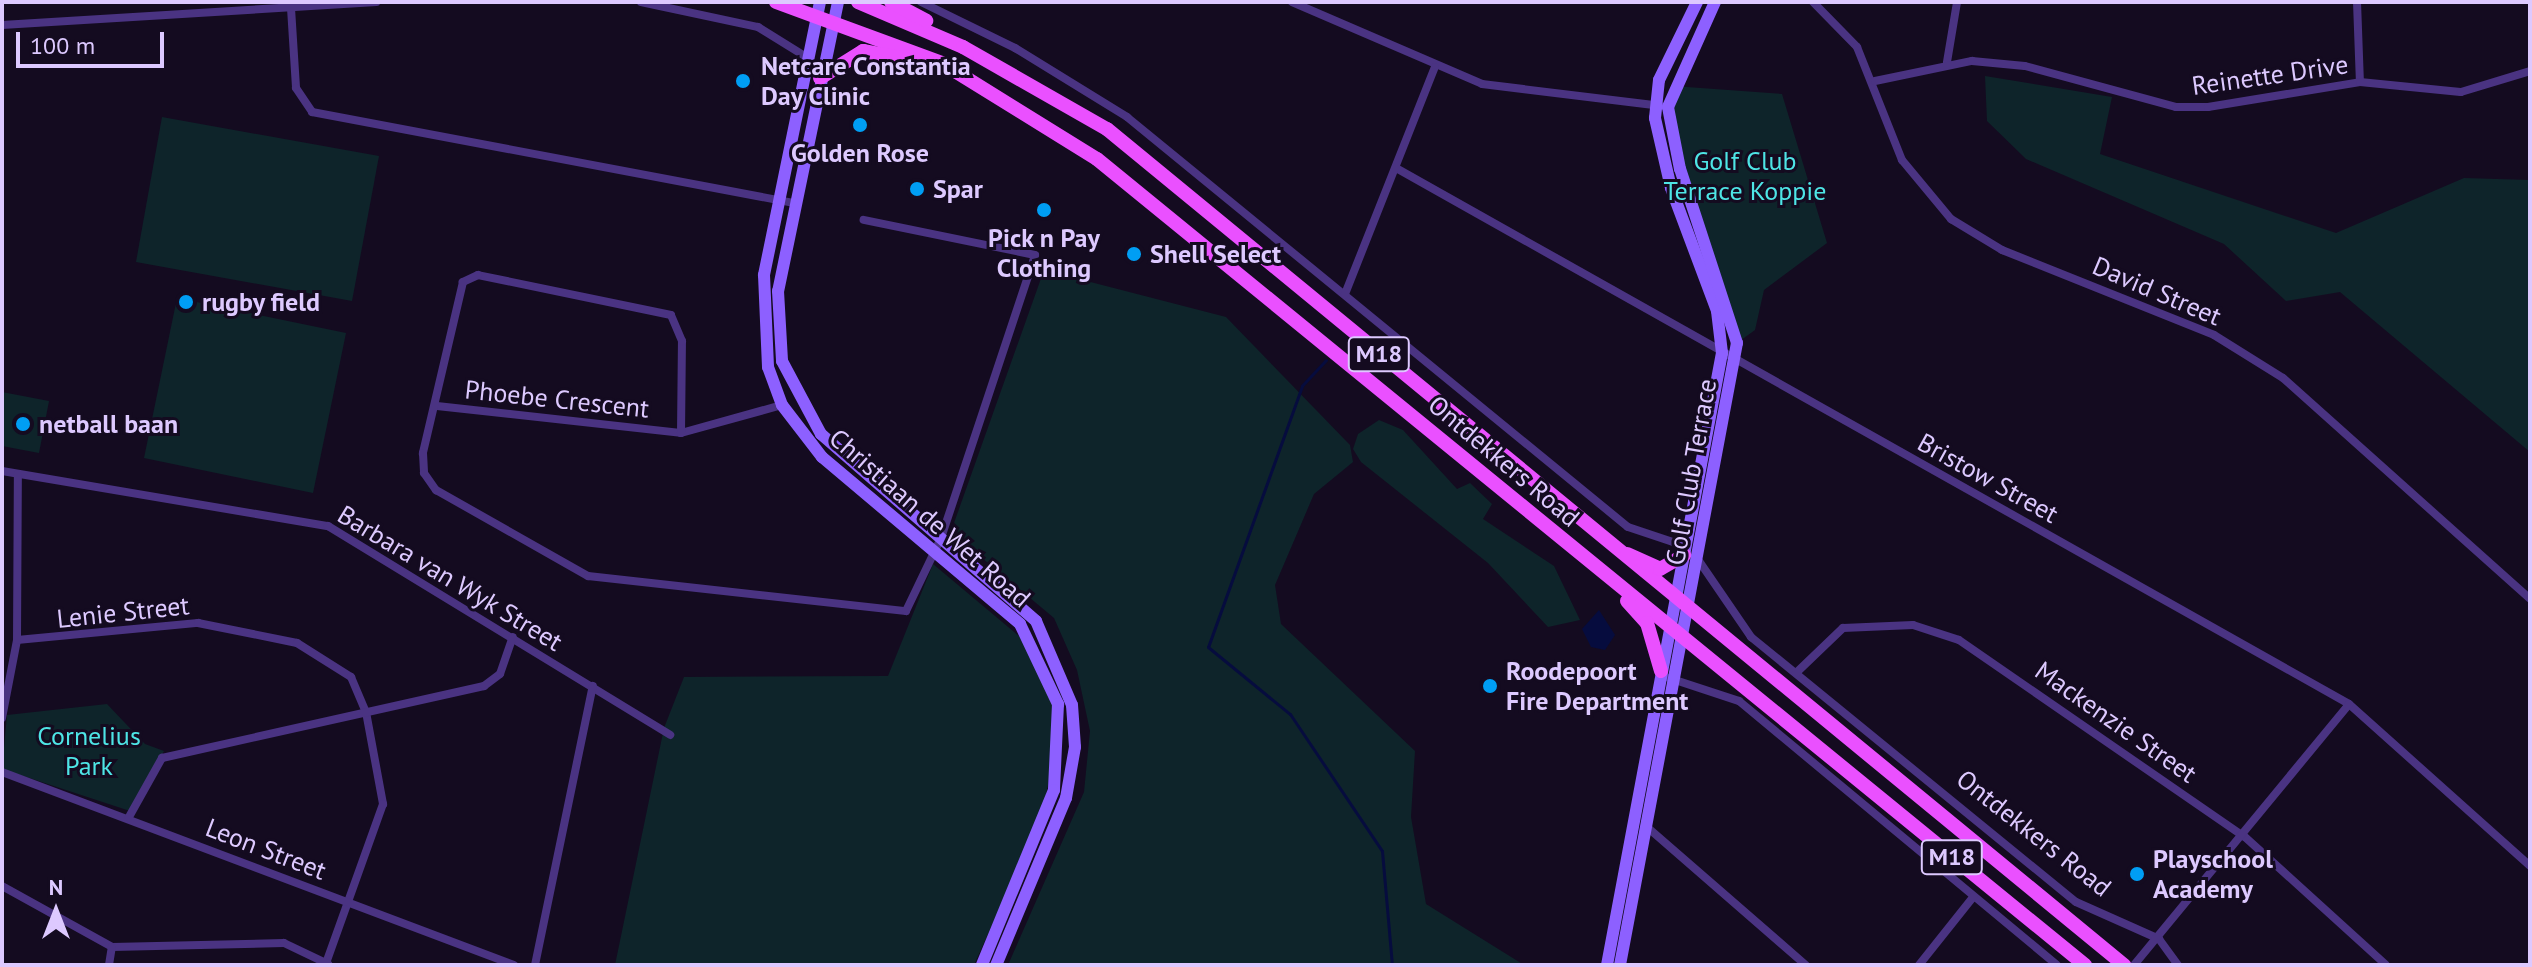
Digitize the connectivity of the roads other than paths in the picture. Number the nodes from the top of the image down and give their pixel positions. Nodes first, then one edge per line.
1 (376, 2) edge
2 (641, 2) edge
3 (776, 2) edge
4 (838, 2) edge
5 (858, 2) edge
6 (891, 2) edge
7 (921, 2) edge
8 (1292, 2) edge
9 (1697, 2) edge
10 (1715, 2) edge
11 (1813, 2) edge
12 (1957, 2) edge
13 (2357, 2) edge
14 (291, 8) junction
15 (818, 8) edge
16 (834, 18) junction
17 (2, 25) edge
18 (808, 58) junction
19 (1947, 62) junction
20 (1435, 67) junction
21 (2530, 71) edge
22 (963, 75) junction
23 (820, 78) junction
24 (1875, 81) junction
25 (2360, 82) junction
26 (1054, 95) junction
27 (1662, 106) junction
28 (1396, 168) junction
29 (781, 200) junction
30 (795, 203) junction
31 (864, 220) dead end
32 (1345, 294) junction
33 (1728, 356) junction
34 (782, 405) junction
35 (437, 406) junction
36 (681, 433) junction
37 (2, 471) edge
38 (18, 474) junction
39 (1595, 536) junction
40 (941, 538) junction
41 (933, 550) junction
42 (1689, 553) junction
43 (1589, 562) junction
44 (2530, 599) edge
45 (1674, 600) junction
46 (1687, 610) junction
47 (1669, 622) junction
48 (1682, 631) junction
49 (513, 637) junction
50 (17, 640) junction
51 (1796, 673) junction
52 (1660, 674) junction
53 (1674, 679) junction
54 (593, 686) junction
55 (2349, 704) junction
56 (366, 712) junction
57 (2, 718) edge
58 (670, 735) dead end
59 (2, 772) edge
60 (129, 817) junction
61 (1633, 821) junction
62 (1630, 835) junction
63 (1649, 836) junction
64 (2245, 837) junction
65 (2530, 866) edge
66 (2, 886) edge
67 (1973, 897) junction
68 (351, 903) junction
69 (2159, 939) junction
70 (112, 947) junction
71 (327, 964) edge
72 (109, 965) edge
73 (514, 965) edge
74 (535, 965) edge
75 (982, 965) edge
76 (996, 965) edge
77 (1607, 965) edge
78 (1620, 965) edge
79 (1806, 965) edge
80 (1919, 965) edge
81 (2057, 965) edge
82 (2085, 965) edge
83 (2124, 965) edge
84 (2134, 965) edge
85 (2178, 965) edge
86 (2386, 965) edge

1 - 14 street
2 - 18 street
3 - 15 main road, Ontdekkers Road / M18
4 - 16 main road, Christiaan de Wet Road
5 - 26 main road, Ontdekkers Road / M18
6 - 26 main road
7 - 32 street, Ontdekkers Road
8 - 20 street
9 - 27 main road, Golf Club Terrace
10 - 27 main road
11 - 24 street, David Street
12 - 19 street
13 - 25 street
14 - 17 street
14 - 29 street
15 - 16 main road, Ontdekkers Road / M18
15 - 18 main road, Christiaan de Wet Road
16 - 22 main road, Ontdekkers Road / M18
16 - 23 main road, Christiaan de Wet Road
18 - 29 main road, Christiaan de Wet Road
19 - 24 street, Reinette Drive
19 - 25 street, Reinette Drive
20 - 27 street
20 - 28 street
21 - 25 street, Reinette Drive
22 - 23 main road
22 - 43 main road, Ontdekkers Road / M18
23 - 30 main road, Christiaan de Wet Road
24 - 44 street, David Street
26 - 39 main road, Ontdekkers Road / M18
27 - 33 main road, Golf Club Terrace
28 - 32 street
28 - 33 street, Bristow Street
29 - 30 street
29 - 34 main road, Christiaan de Wet Road
30 - 40 main road, Christiaan de Wet Road
31 - 40 street
32 - 42 street, Ontdekkers Road
33 - 42 main road, Golf Club Terrace
33 - 55 street, Bristow Street
34 - 36 street, Phoebe Crescent
34 - 41 main road, Christiaan de Wet Road
35 - 36 street, Phoebe Crescent
35 - 36 street
35 - 41 street, Phoebe Crescent
37 - 38 street, Barbara van Wyk Street
38 - 49 street, Barbara van Wyk Street
38 - 50 street
39 - 42 main road
39 - 45 main road, Ontdekkers Road / M18
40 - 41 street
40 - 76 main road, Christiaan de Wet Road
41 - 75 main road, Christiaan de Wet Road
42 - 45 main road, Golf Club Terrace
42 - 46 main road, Golf Club Terrace
42 - 51 street, Ontdekkers Road
43 - 47 main road, Ontdekkers Road / M18
43 - 52 main road
45 - 46 main road, Ontdekkers Road / M18
45 - 47 main road, Golf Club Terrace
46 - 48 main road, Golf Club Terrace
46 - 83 main road, Ontdekkers Road / M18
47 - 48 main road, Ontdekkers Road / M18
47 - 52 main road, Golf Club Terrace
48 - 53 main road, Golf Club Terrace
48 - 82 main road, Ontdekkers Road / M18
49 - 54 street, Barbara van Wyk Street
49 - 56 street
50 - 56 street, Lenie Street
50 - 57 street
51 - 64 street, Mackenzie Street
51 - 69 street, Ontdekkers Road
52 - 53 street
52 - 61 main road, Golf Club Terrace
53 - 63 main road, Golf Club Terrace
53 - 67 street
54 - 58 street, Barbara van Wyk Street
54 - 74 street
55 - 64 street
55 - 65 street, Bristow Street
56 - 60 street
56 - 68 street, Lenie Street
59 - 60 street, Leon Street
60 - 68 street, Leon Street
61 - 62 main road, Golf Club Terrace
61 - 63 street
62 - 63 street
62 - 77 main road, Golf Club Terrace
63 - 78 main road, Golf Club Terrace
63 - 79 street
64 - 69 street
64 - 86 street, Mackenzie Street
66 - 70 street
67 - 80 street
67 - 81 street
68 - 71 street, Lenie Street
68 - 73 street, Leon Street
69 - 84 street
69 - 85 street, Ontdekkers Road
70 - 71 street
70 - 72 street

